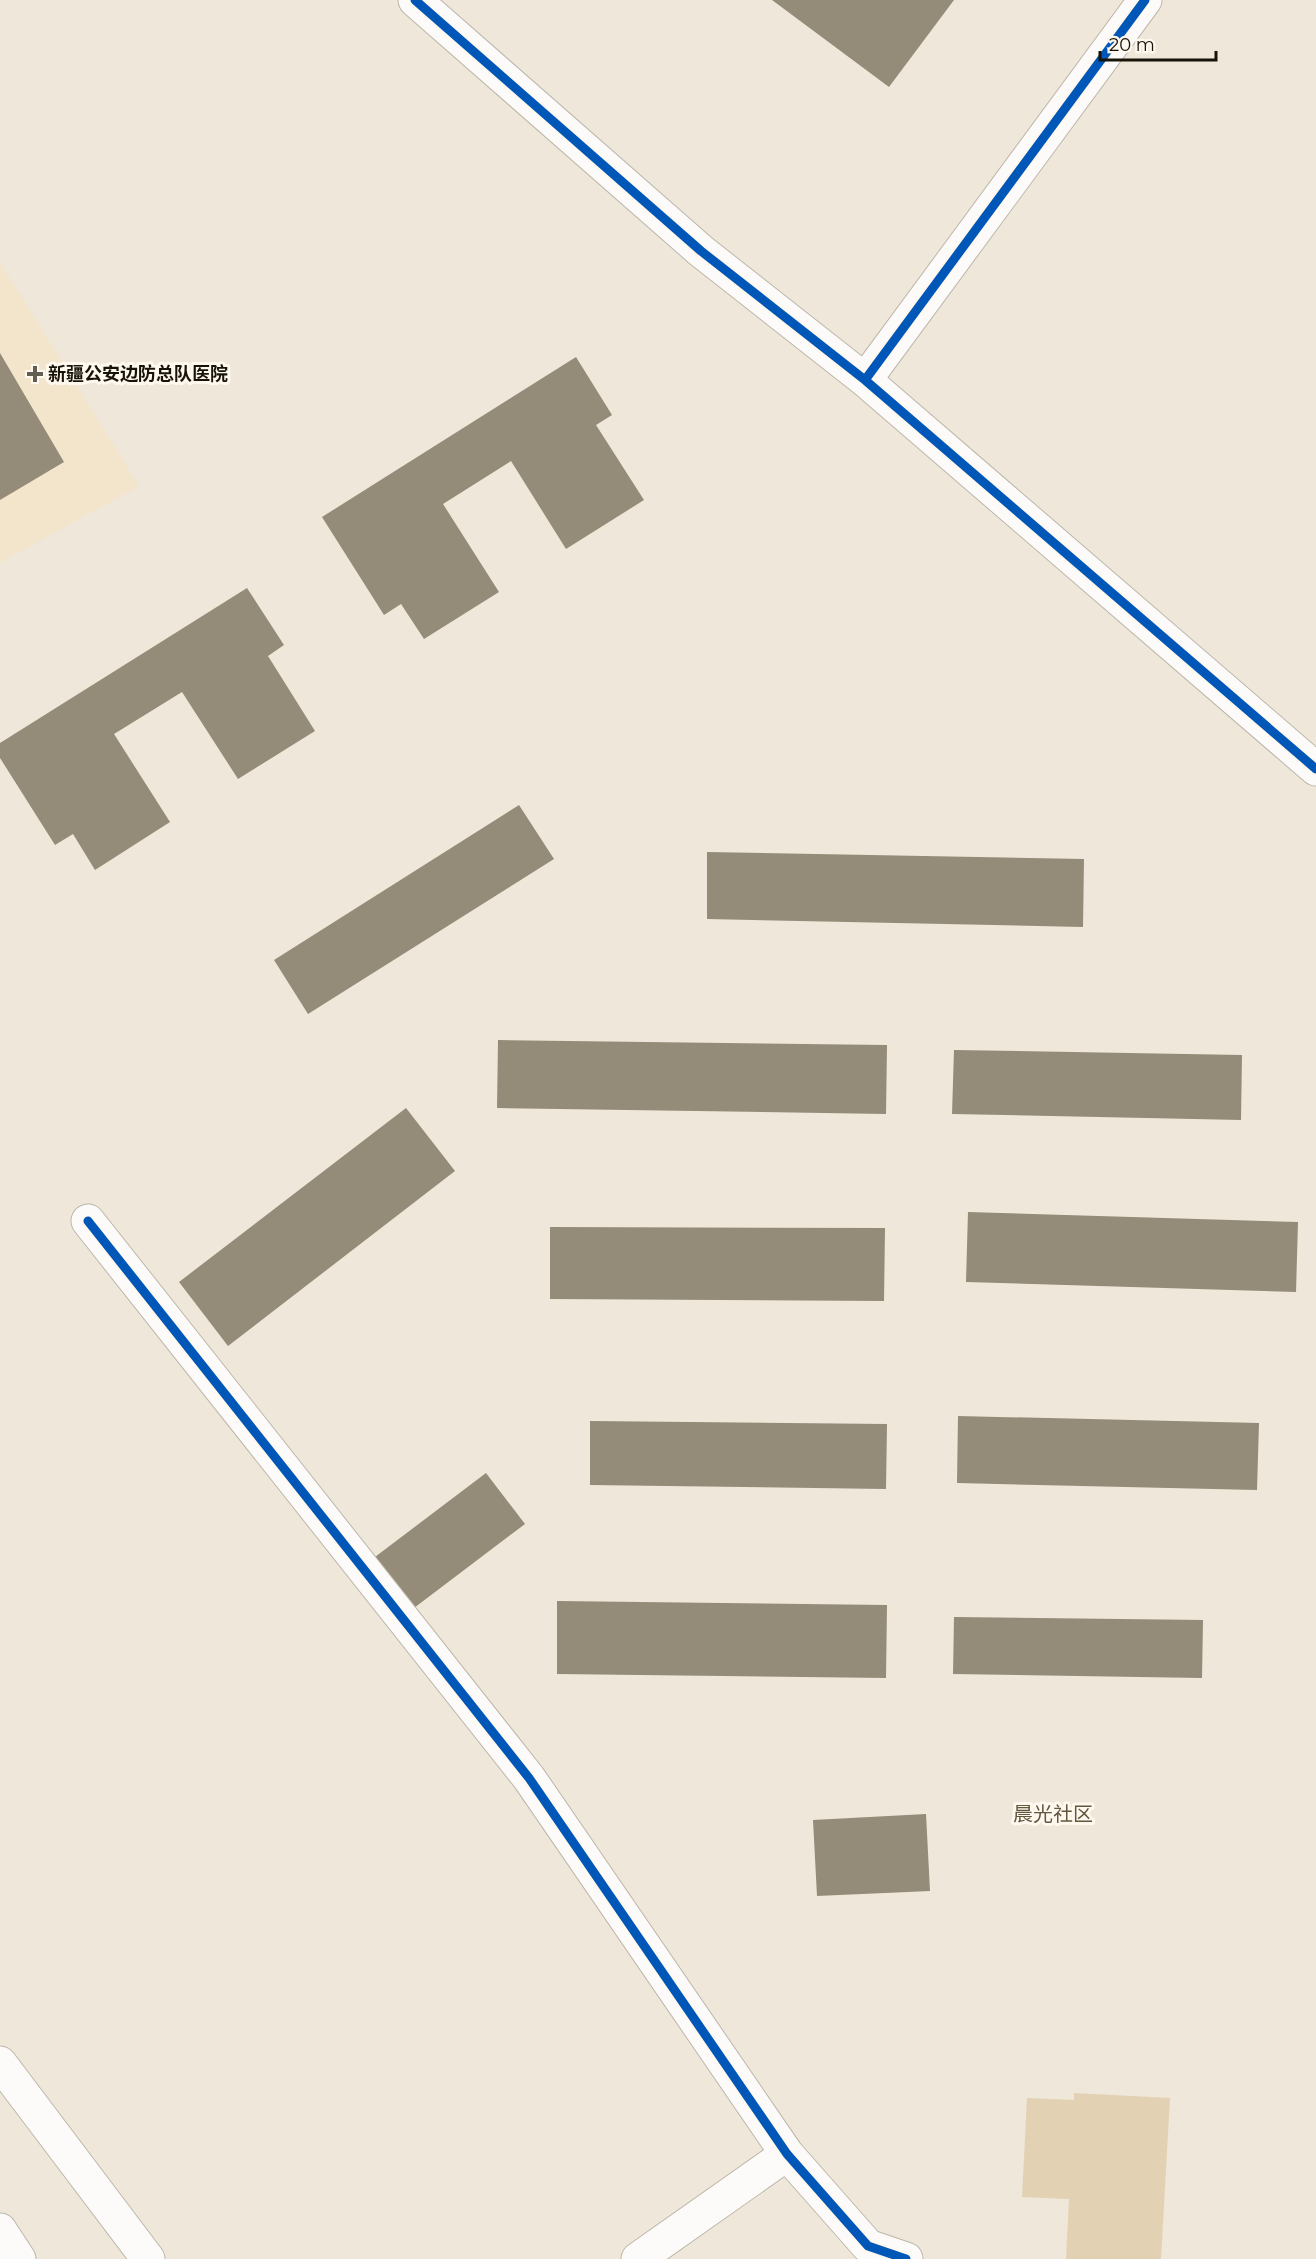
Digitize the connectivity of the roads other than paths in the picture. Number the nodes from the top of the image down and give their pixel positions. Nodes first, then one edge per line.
1 (415, 0) edge
2 (1145, 0) edge
3 (865, 380) junction
4 (1316, 769) edge
5 (88, 1221) dead end
6 (0, 2063) edge
7 (787, 2154) junction
8 (0, 2230) edge
9 (19, 2259) edge
10 (148, 2259) edge
11 (638, 2259) edge
12 (906, 2259) edge

1 - 3 street
2 - 3 street
3 - 4 street
5 - 7 street
6 - 10 street
7 - 11 street
7 - 12 street
8 - 9 street

